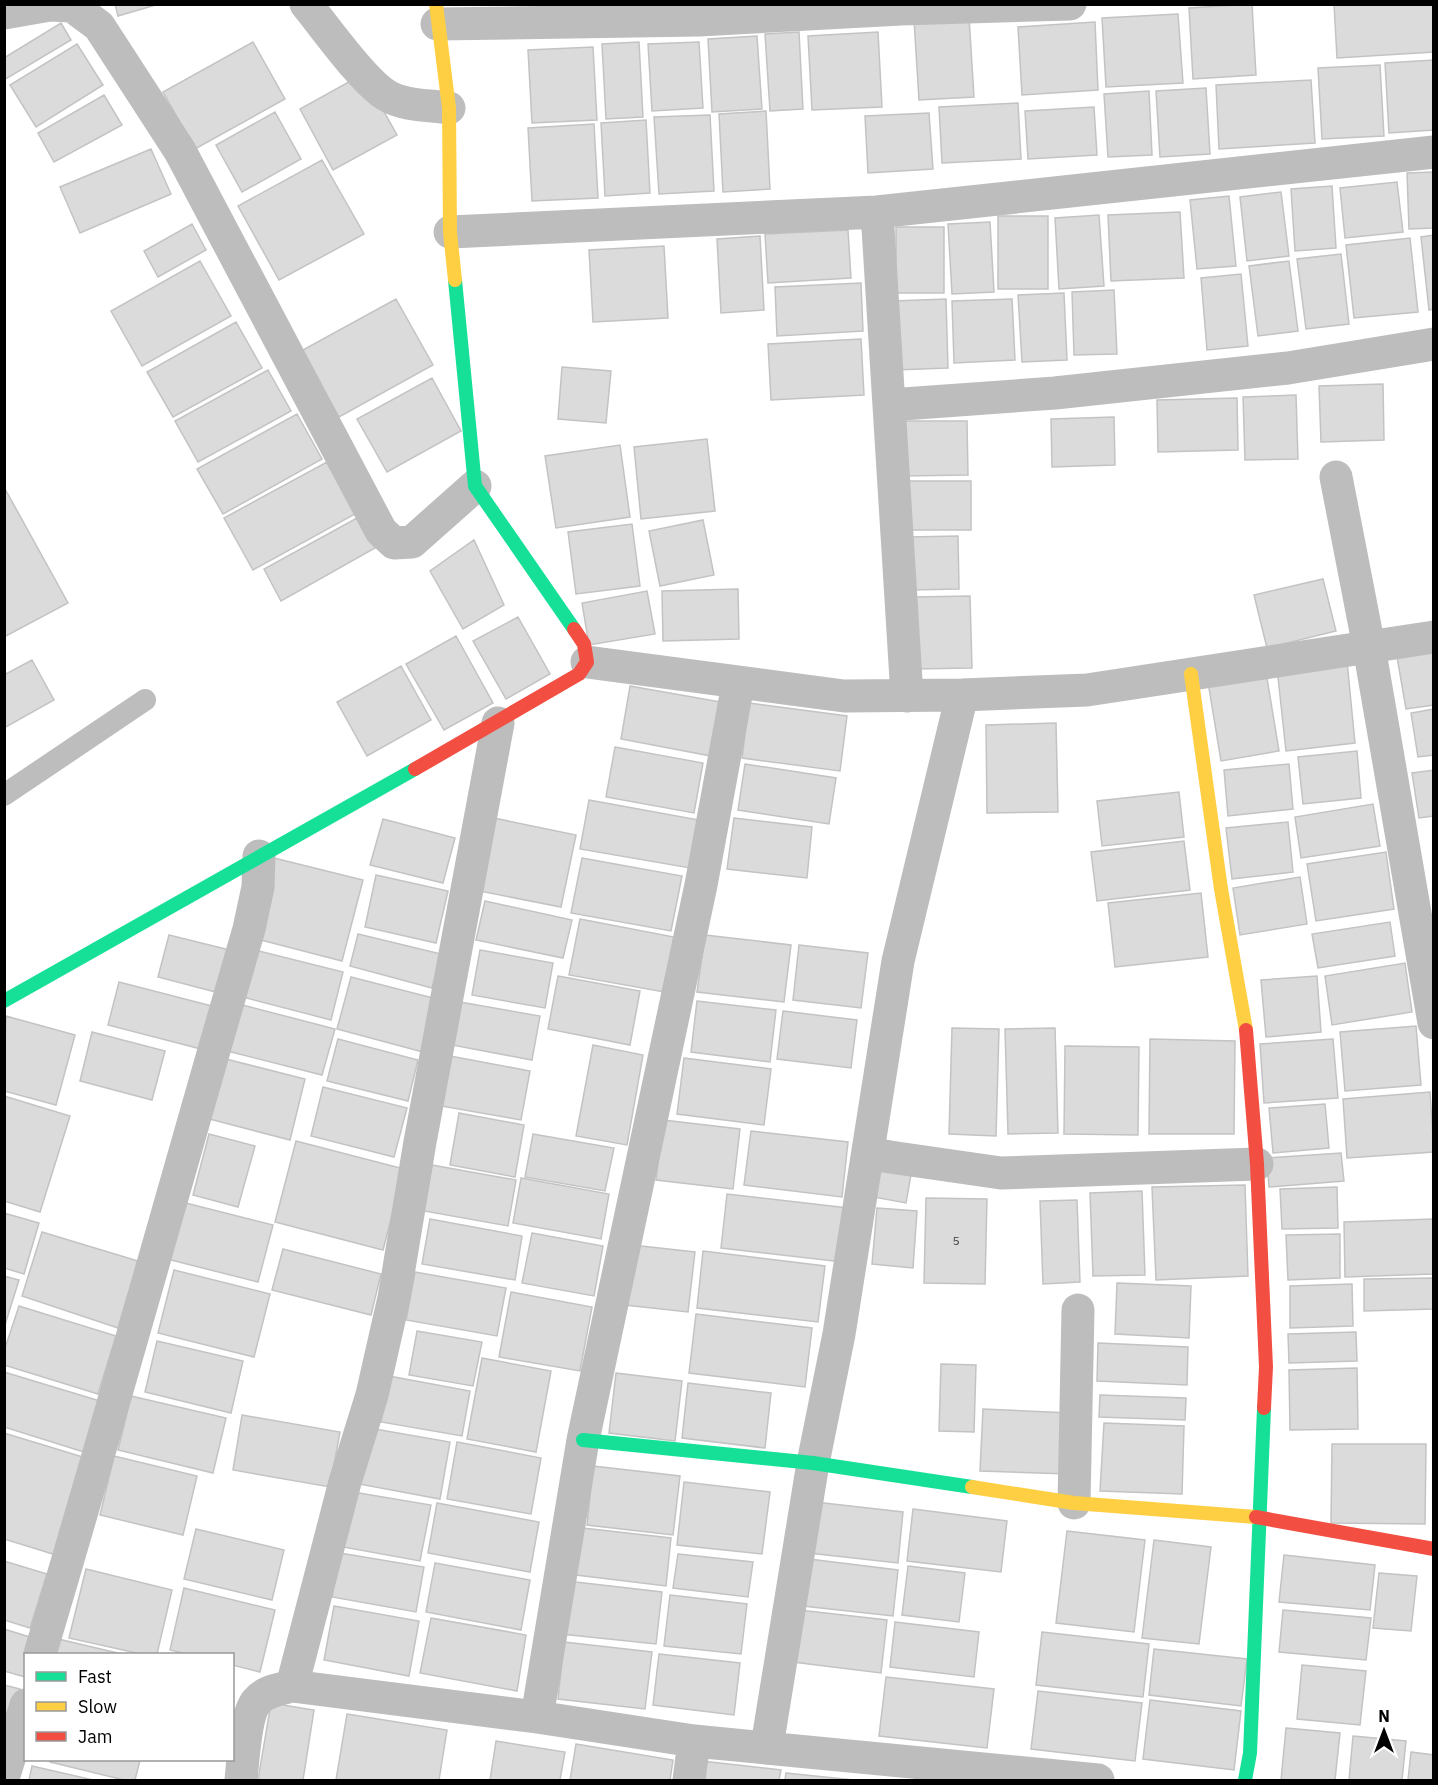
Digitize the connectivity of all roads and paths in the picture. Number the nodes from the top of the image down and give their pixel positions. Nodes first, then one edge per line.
1 (306, 4) edge
2 (1070, 4) edge
3 (901, 7) edge
4 (698, 12) edge
5 (4, 13) edge
6 (436, 14) edge
7 (449, 108) junction
8 (1434, 152) edge
9 (878, 212) junction
10 (450, 232) junction
11 (1434, 344) edge
12 (889, 405) junction
13 (1336, 477) dead end
14 (475, 486) junction
15 (1434, 636) edge
16 (1369, 647) junction
17 (587, 662) junction
18 (1191, 674) junction
19 (738, 684) junction
20 (962, 695) junction
21 (907, 696) junction
22 (145, 700) dead end
23 (498, 723) junction
24 (8, 786) edge
25 (259, 856) junction
26 (4, 1001) edge
27 (1434, 1023) edge
28 (869, 1154) junction
29 (1257, 1164) junction
30 (1078, 1310) dead end
31 (583, 1440) junction
32 (813, 1463) junction
33 (1074, 1503) junction
34 (1259, 1517) junction
35 (1434, 1549) edge
36 (40, 1653) edge
37 (292, 1686) junction
38 (24, 1711) edge
39 (537, 1717) junction
40 (694, 1741) junction
41 (767, 1746) junction
42 (886, 1770) edge
43 (4, 1775) edge
44 (240, 1780) edge
45 (689, 1780) edge
46 (1098, 1780) edge
47 (1245, 1780) edge

1 - 7 street
2 - 3 street
3 - 4 street
4 - 6 street
5 - 14 street
6 - 7 street
7 - 10 street
8 - 9 street
9 - 10 street
9 - 12 street
10 - 14 street
11 - 12 street
12 - 21 street
13 - 16 street
14 - 17 street
15 - 16 street
16 - 18 street
16 - 27 street
17 - 19 street
17 - 23 street
18 - 20 street
18 - 29 street
19 - 21 street
19 - 31 street
20 - 21 street
20 - 28 street
22 - 24 lane
23 - 25 street
23 - 37 street
25 - 26 street
25 - 36 street
28 - 29 street
28 - 32 street
29 - 34 street
30 - 33 street
31 - 32 street
31 - 39 street
32 - 33 street
32 - 41 street
33 - 34 street
34 - 35 street
34 - 47 street
37 - 39 street
37 - 44 street
38 - 43 street
39 - 40 street
40 - 41 street
40 - 45 street
41 - 42 street
42 - 46 street

